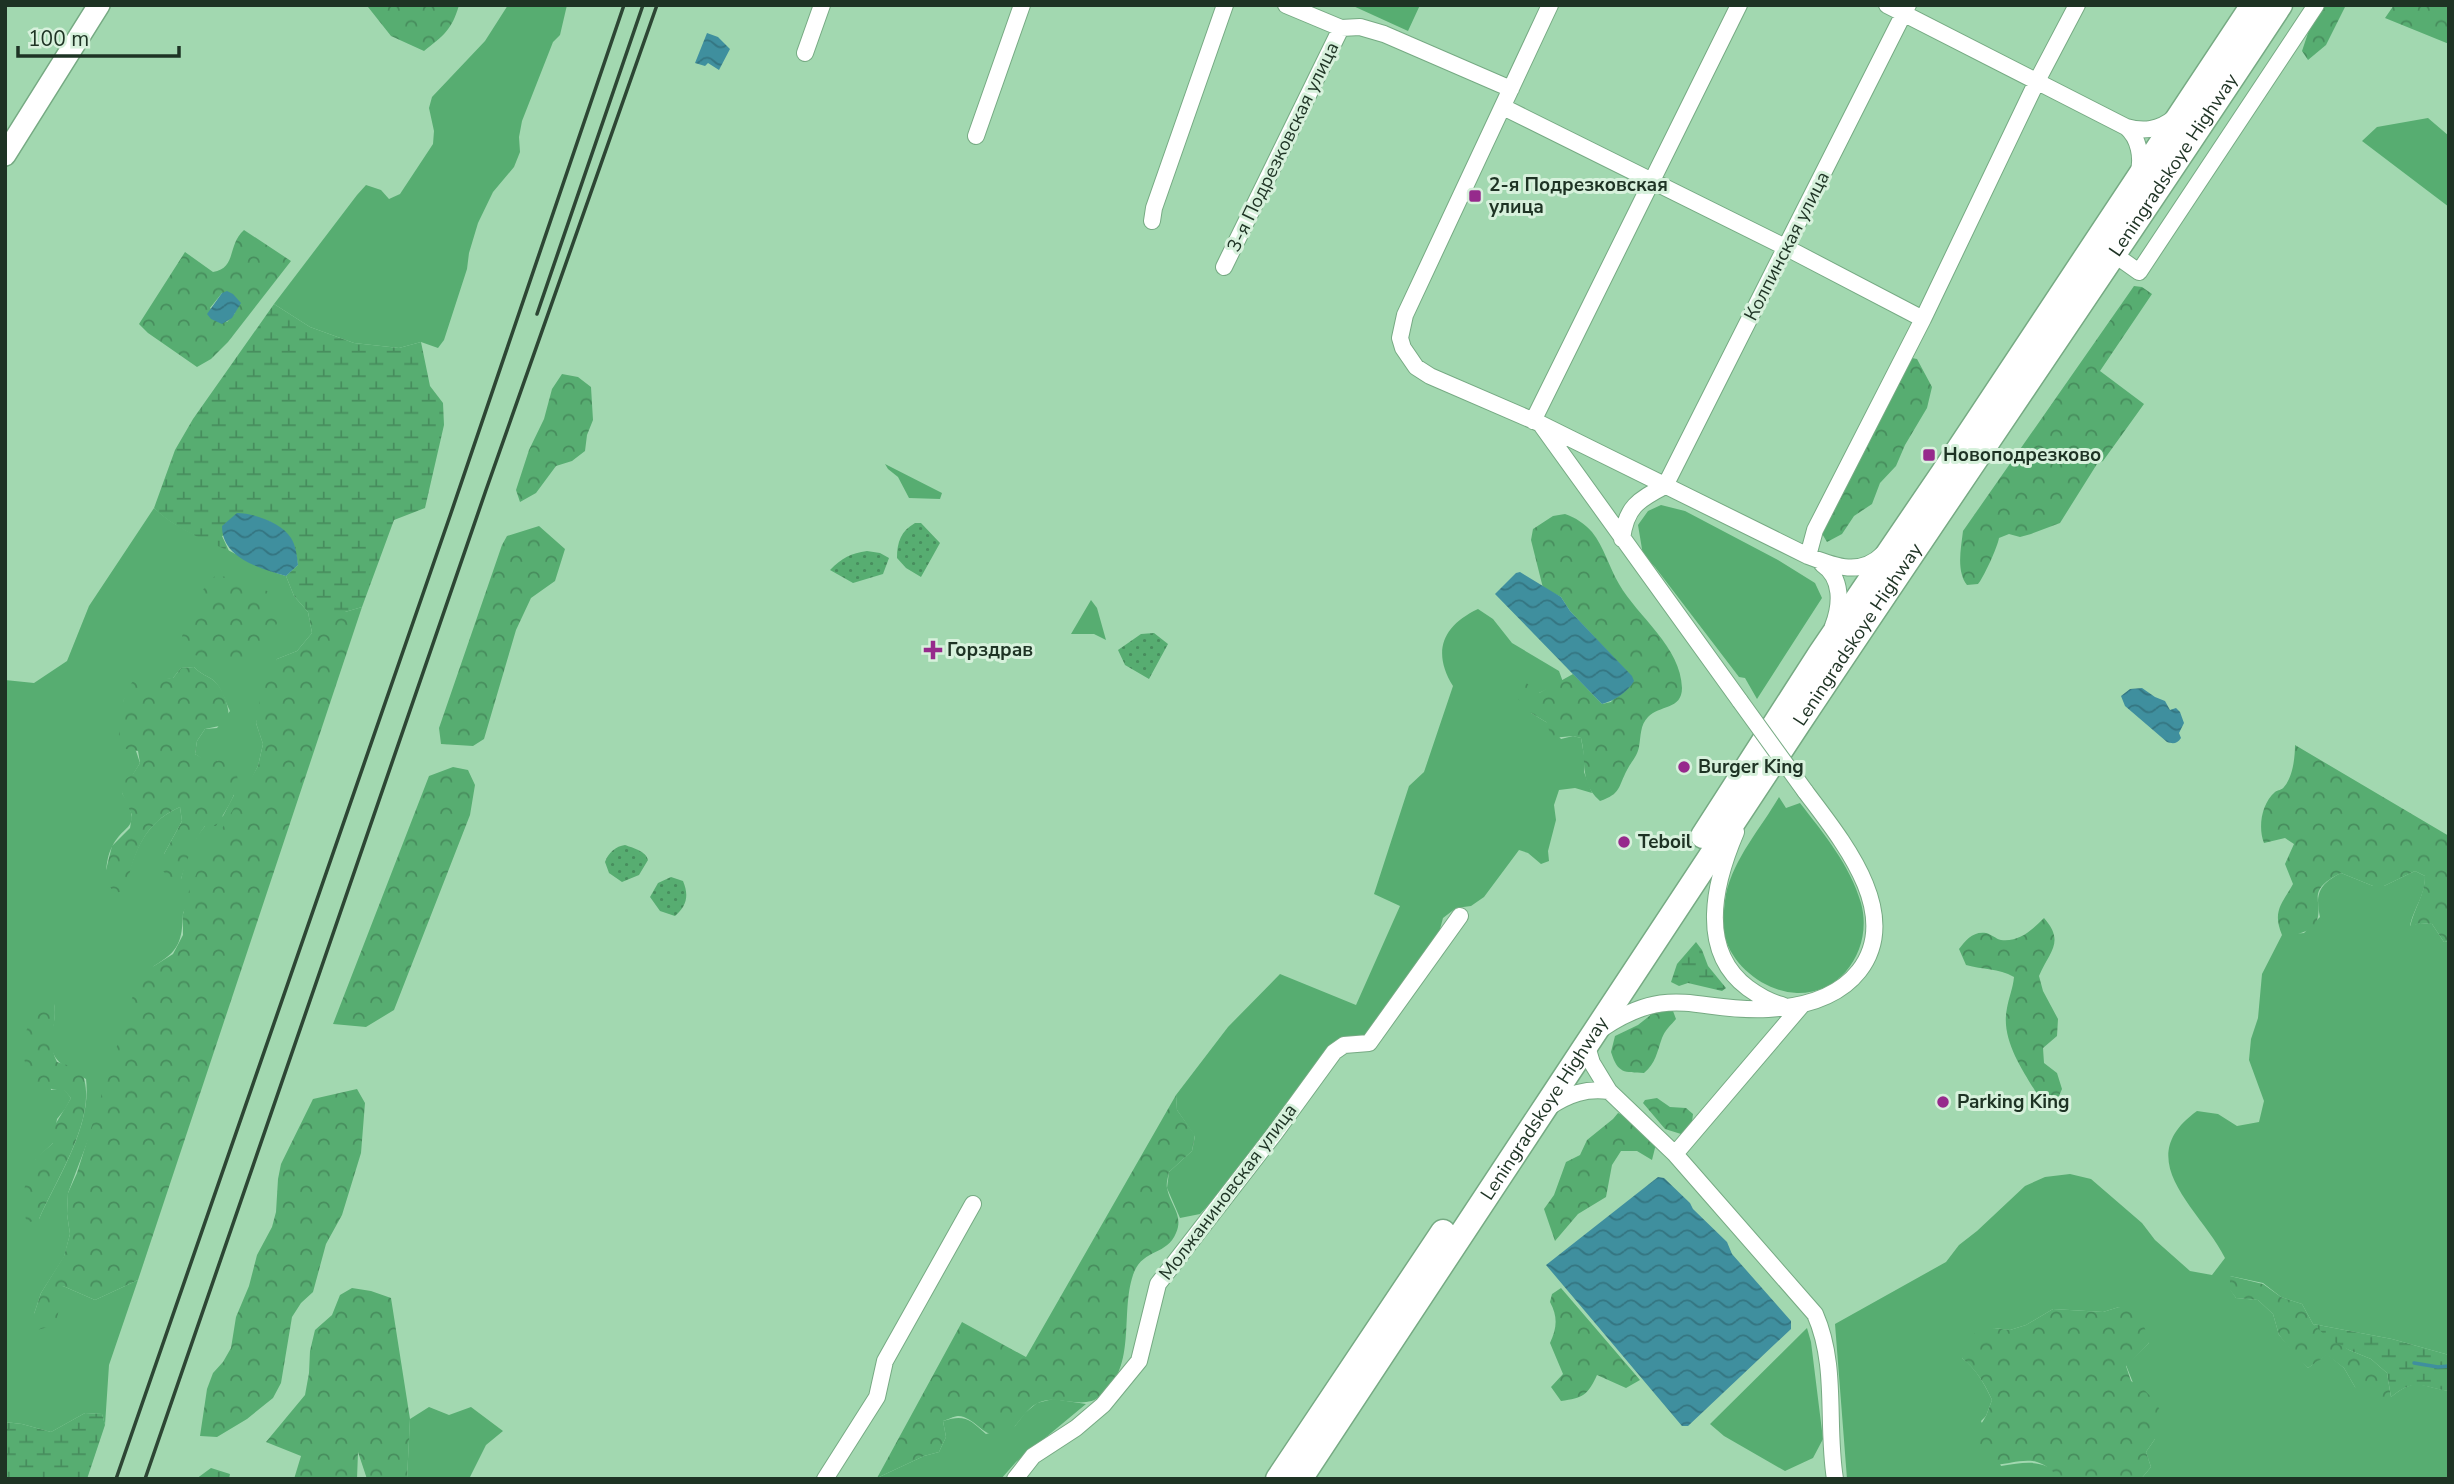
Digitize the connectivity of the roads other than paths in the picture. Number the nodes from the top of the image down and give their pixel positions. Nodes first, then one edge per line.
1 (99, 5) edge
2 (822, 5) edge
3 (1022, 5) edge
4 (1225, 5) edge
5 (1286, 5) edge
6 (1550, 5) edge
7 (1739, 5) edge
8 (1887, 5) edge
9 (2077, 5) edge
10 (2253, 5) edge
11 (2280, 5) edge
12 (2316, 5) edge
13 (1905, 9) edge
14 (1341, 27) junction
15 (805, 53) dead end
16 (2037, 81) junction
17 (1511, 89) junction
18 (1503, 107) junction
19 (2185, 107) junction
20 (2126, 127) junction
21 (976, 136) dead end
22 (5, 155) edge
23 (1651, 181) junction
24 (2134, 185) junction
25 (1152, 221) dead end
26 (1787, 248) junction
27 (2115, 255) junction
28 (1224, 267) dead end
29 (1923, 319) junction
30 (1537, 423) junction
31 (1665, 486) junction
32 (1899, 537) junction
33 (1622, 539) junction
34 (1808, 556) junction
35 (1820, 654) junction
36 (1754, 790) junction
37 (1460, 916) dead end
38 (1797, 1006) junction
39 (1588, 1040) junction
40 (1609, 1091) junction
41 (1541, 1112) junction
42 (1675, 1154) junction
43 (973, 1204) dead end
44 (825, 1479) edge
45 (1015, 1479) edge
46 (1278, 1479) edge
47 (1300, 1479) edge
48 (1835, 1479) edge

1 - 22 main road
2 - 15 street
3 - 21 street
4 - 25 street
5 - 14 street
6 - 17 street
7 - 23 street
8 - 13 street
9 - 16 street
10 - 19 highway, Leningradskoye Highway
11 - 27 highway, Leningradskoye Highway
12 - 27 street
13 - 16 street
13 - 26 street, Колпинская улица
14 - 17 street
14 - 28 street, 3-я Подрезковская улица
16 - 20 street
16 - 29 street
17 - 18 street
18 - 23 street
18 - 30 street
19 - 20 street
19 - 24 highway, Leningradskoye Highway
20 - 24 street
23 - 26 street
23 - 30 street
24 - 32 highway, Leningradskoye Highway
26 - 29 street
26 - 31 street, Колпинская улица
27 - 36 highway, Leningradskoye Highway
29 - 34 street
30 - 31 street
30 - 33 street
31 - 33 street
31 - 34 street
32 - 34 street
32 - 35 highway, Leningradskoye Highway
33 - 38 street, bridge
34 - 35 street
35 - 46 highway, Leningradskoye Highway
36 - 38 street
36 - 39 highway, Leningradskoye Highway
37 - 45 street, Молжаниновская улица
38 - 39 street
38 - 42 street
39 - 40 street
39 - 41 highway, Leningradskoye Highway
40 - 41 street
40 - 42 street
41 - 47 highway, Leningradskoye Highway
42 - 48 street
43 - 44 street

